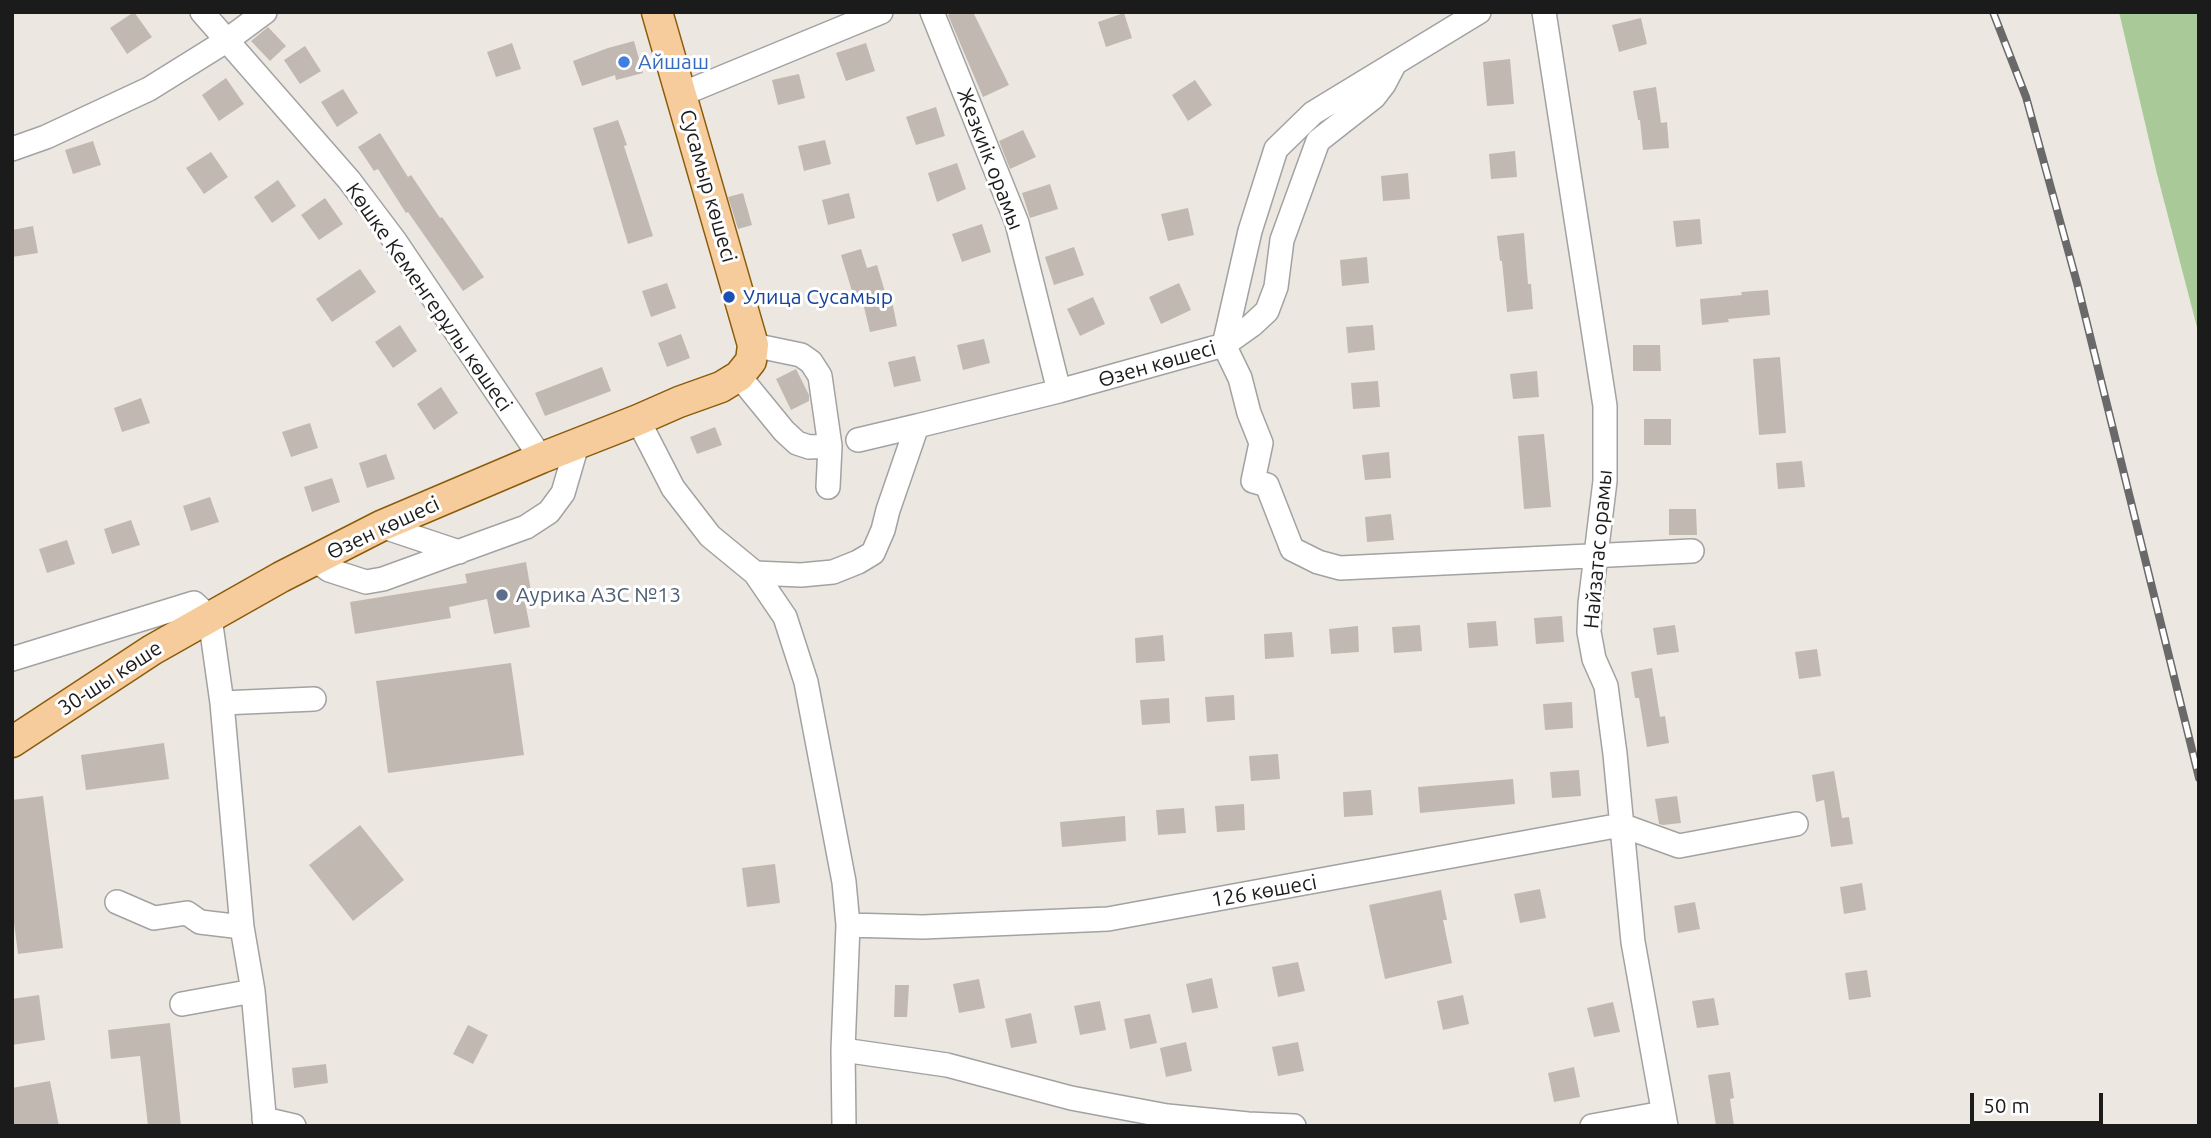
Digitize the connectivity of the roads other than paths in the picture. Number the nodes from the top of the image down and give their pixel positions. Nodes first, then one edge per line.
1 (202, 12) edge
2 (265, 12) edge
3 (657, 12) edge
4 (881, 12) edge
5 (932, 12) edge
6 (1479, 12) edge
7 (1544, 12) edge
8 (226, 41) junction
9 (1395, 62) junction
10 (682, 94) junction
11 (12, 149) edge
12 (1224, 345) junction
13 (748, 361) junction
14 (1059, 391) junction
15 (638, 421) junction
16 (917, 426) junction
17 (858, 440) dead end
18 (577, 445) junction
19 (830, 446) junction
20 (541, 458) junction
21 (828, 487) dead end
22 (382, 526) junction
23 (1692, 551) dead end
24 (459, 552) junction
25 (1595, 555) junction
26 (315, 560) junction
27 (755, 573) junction
28 (210, 618) junction
29 (12, 659) edge
30 (314, 699) dead end
31 (222, 703) junction
32 (12, 741) edge
33 (1796, 824) dead end
34 (1621, 825) junction
35 (117, 902) dead end
36 (848, 925) junction
37 (242, 927) junction
38 (253, 990) junction
39 (181, 1004) dead end
40 (843, 1050) junction
41 (1665, 1119) edge
42 (265, 1122) edge
43 (293, 1126) edge
44 (844, 1126) edge
45 (1294, 1126) edge
46 (1592, 1126) edge

1 - 8 street, Көшке Кеменгерұлы көшесі
2 - 8 street
3 - 10 main road, Сусамыр көшесі
4 - 10 street
5 - 14 street, Жезкиік орамы
6 - 9 street
7 - 25 street, Найзатас орамы
8 - 11 street
8 - 20 street, Көшке Кеменгерұлы көшесі
9 - 12 street, Өзен көшесі
9 - 12 street
10 - 13 main road, Сусамыр көшесі
12 - 14 street, Өзен көшесі
12 - 25 street
13 - 15 main road, Өзен көшесі
13 - 19 street
13 - 19 street
14 - 16 street, Өзен көшесі
15 - 18 main road, Өзен көшесі
15 - 27 street
16 - 17 street, Өзен көшесі
16 - 27 street
18 - 20 main road, Өзен көшесі
18 - 24 street
19 - 21 street
20 - 22 main road, Өзен көшесі
22 - 24 street
22 - 26 main road, Өзен көшесі
23 - 25 street
24 - 26 street
25 - 34 street, Найзатас орамы
26 - 28 main road, Өзен көшесі
27 - 36 street
28 - 29 street
28 - 31 street
28 - 32 main road, 30-шы көше
30 - 31 street
31 - 37 street
33 - 34 street
34 - 36 street, 126 көшесі
34 - 41 street, Найзатас орамы
35 - 37 street
36 - 40 street
37 - 38 street
38 - 39 street
38 - 42 street
40 - 44 street
40 - 45 street
41 - 46 street
42 - 43 street

